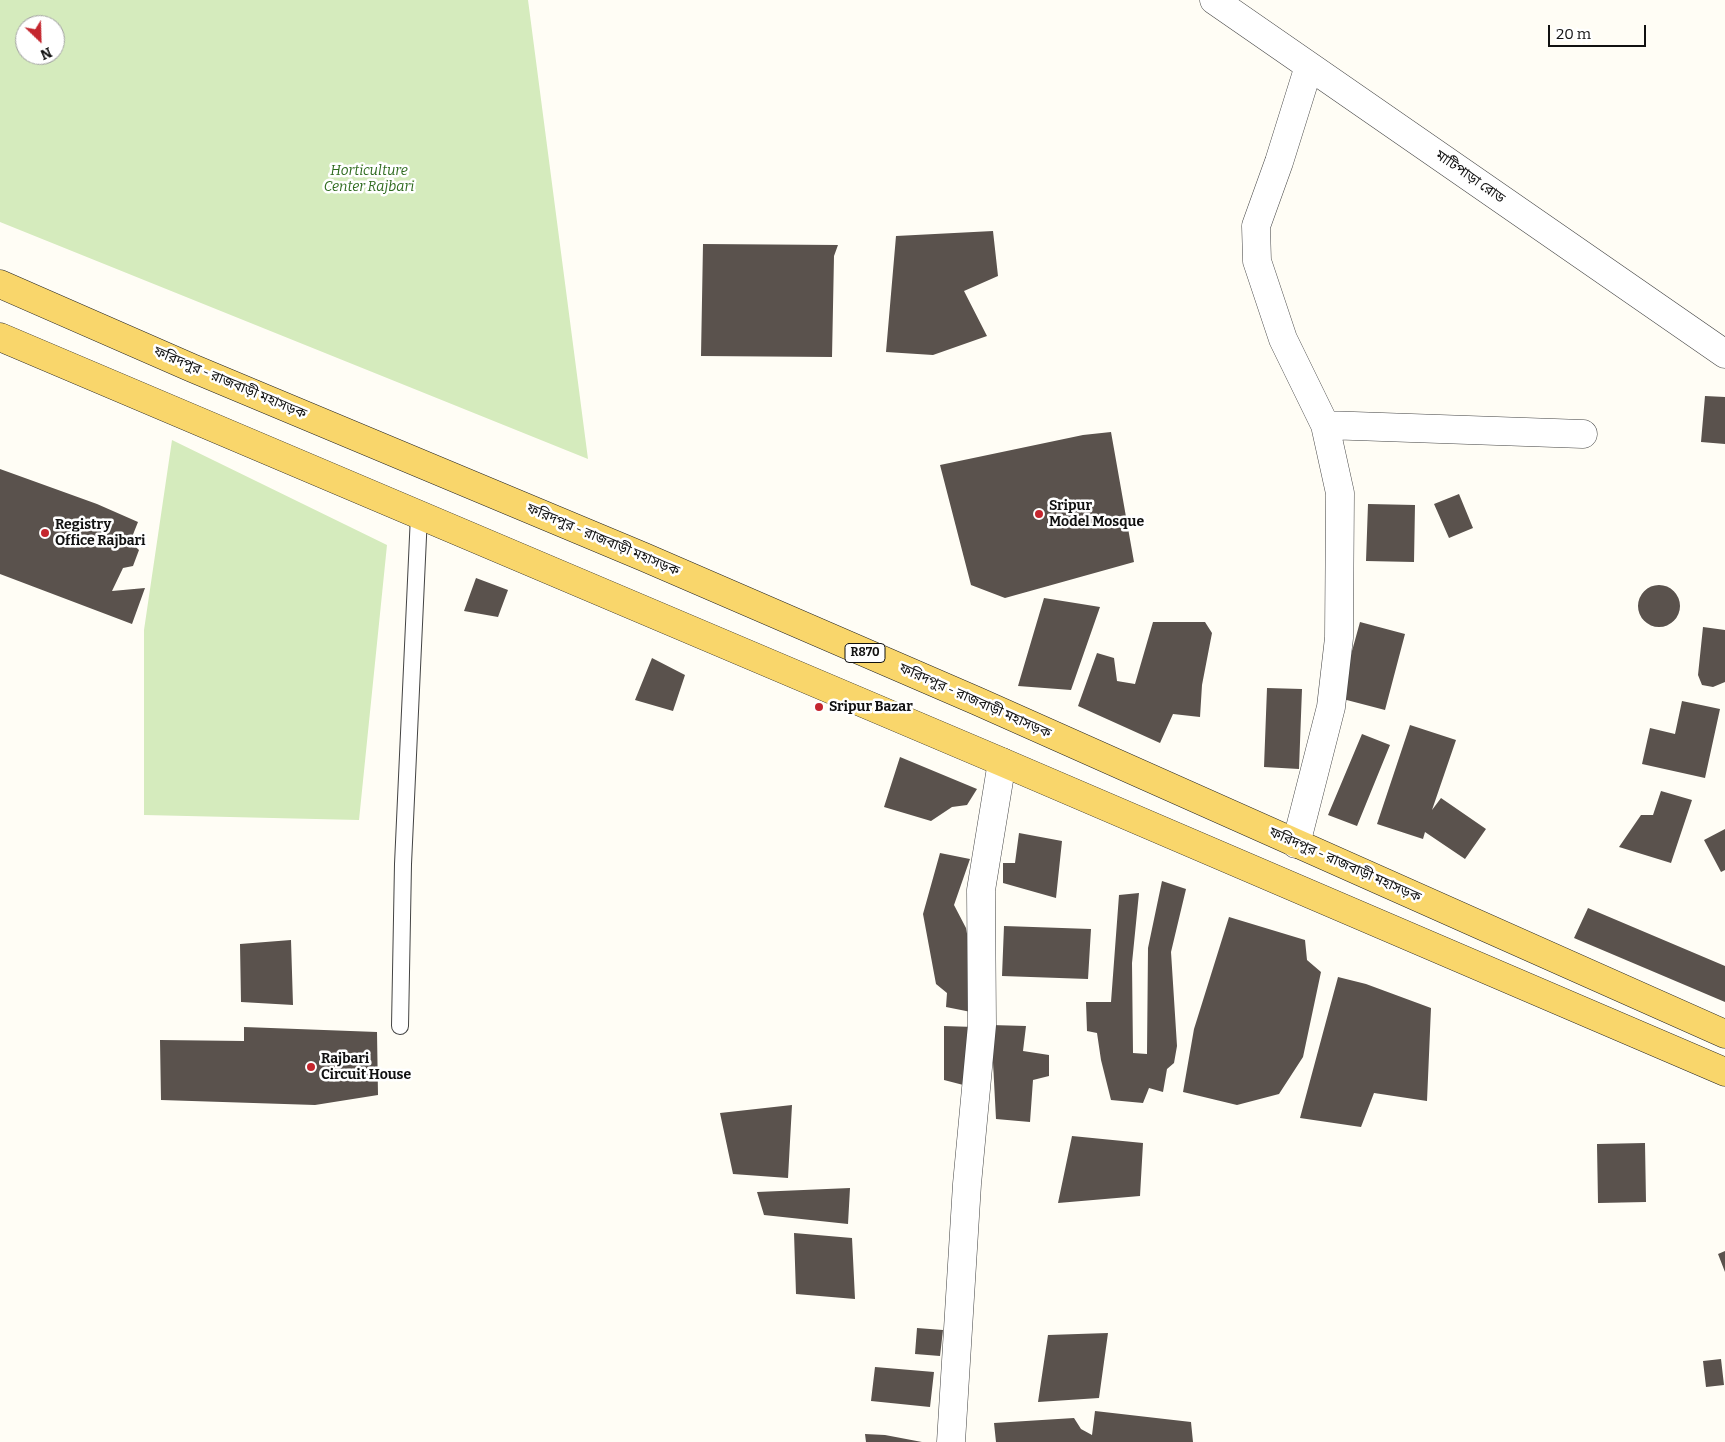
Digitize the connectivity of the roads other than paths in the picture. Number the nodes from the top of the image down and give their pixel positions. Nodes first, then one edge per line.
1 (1214, 0) edge
2 (1309, 66) junction
3 (0, 284) edge
4 (0, 337) edge
5 (1725, 354) edge
6 (1325, 425) junction
7 (1583, 434) dead end
8 (419, 515) junction
9 (1002, 762) junction
10 (1296, 844) junction
11 (400, 1026) dead end
12 (1725, 1034) edge
13 (1725, 1072) edge
14 (951, 1442) edge

1 - 2 street, মাটিপাড়া রোড
2 - 5 street, মাটিপাড়া রোড
2 - 6 street
3 - 10 main road, ফরিদপুর - রাজবাড়ী মহাসড়ক / R870
4 - 8 main road
6 - 7 street
6 - 10 street
8 - 9 main road
8 - 11 lane
9 - 13 main road
9 - 14 street
10 - 12 main road, ফরিদপুর - রাজবাড়ী মহাসড়ক / R870

